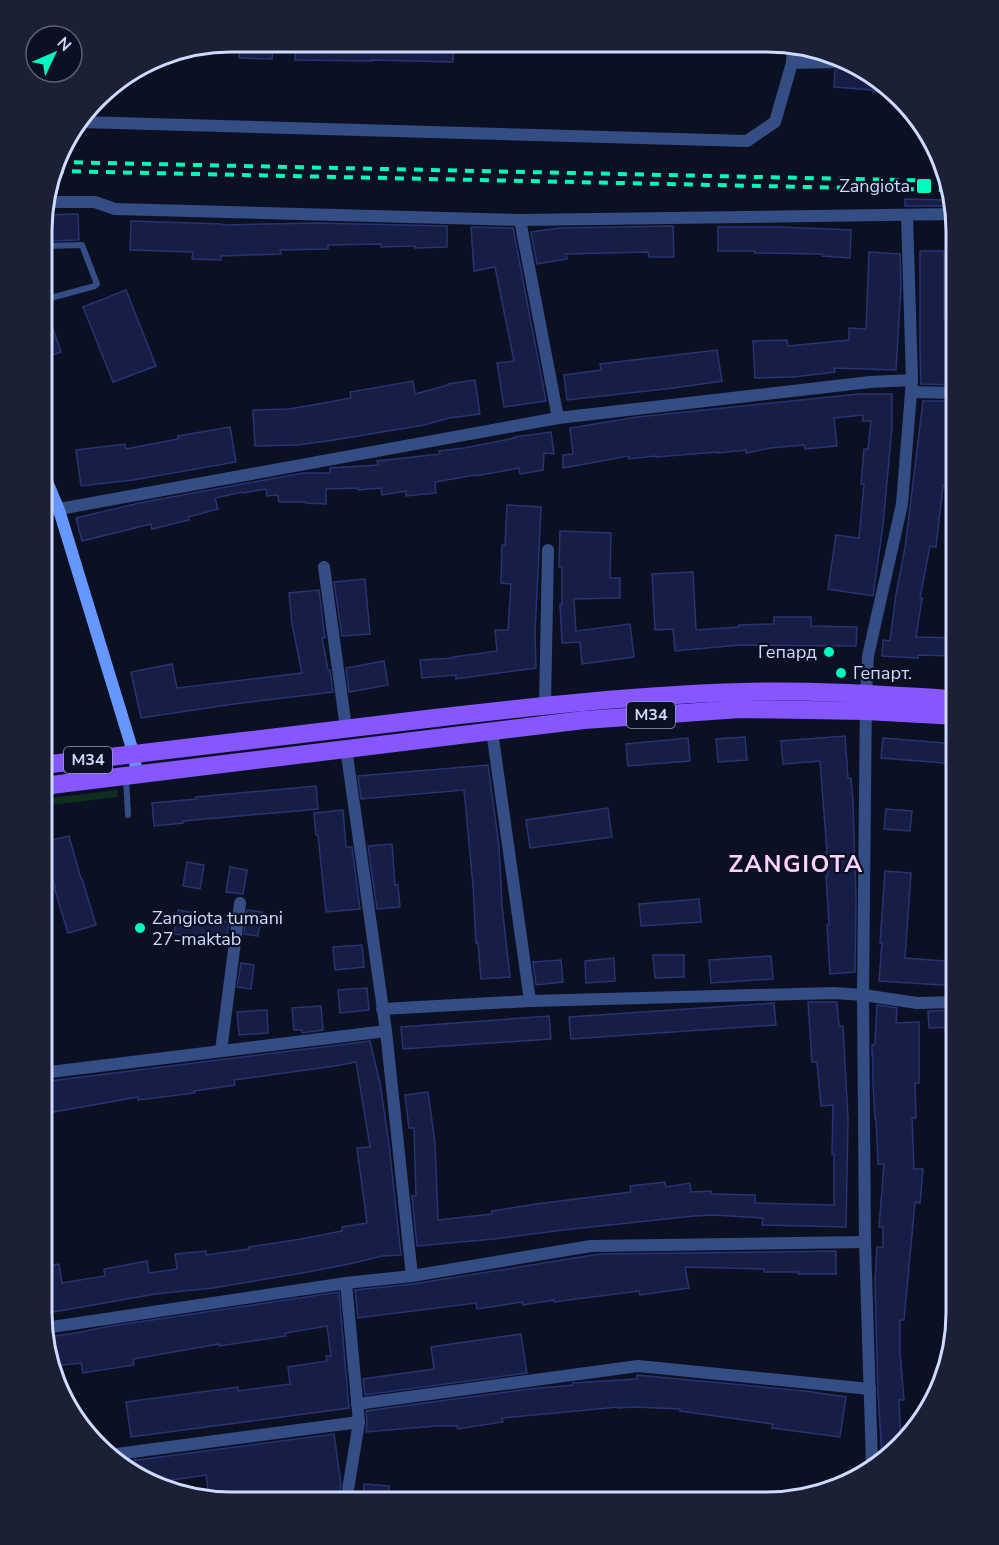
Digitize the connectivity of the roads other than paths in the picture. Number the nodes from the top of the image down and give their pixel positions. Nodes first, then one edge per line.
1 (792, 54) edge
2 (824, 62) edge
3 (792, 63) junction
4 (90, 122) edge
5 (55, 202) edge
6 (945, 214) edge
7 (907, 216) junction
8 (520, 220) junction
9 (52, 246) edge
10 (52, 298) edge
11 (912, 386) junction
12 (946, 391) edge
13 (558, 418) junction
14 (52, 493) edge
15 (59, 510) junction
16 (52, 511) edge
17 (548, 550) dead end
18 (324, 567) dead end
19 (946, 699) edge
20 (866, 703) junction
21 (545, 705) junction
22 (946, 714) edge
23 (346, 728) junction
24 (492, 731) junction
25 (346, 748) junction
26 (134, 755) junction
27 (52, 764) edge
28 (131, 776) junction
29 (52, 785) edge
30 (128, 815) dead end
31 (240, 903) dead end
32 (863, 995) junction
33 (530, 1001) junction
34 (946, 1003) edge
35 (382, 1009) junction
36 (386, 1031) junction
37 (221, 1052) junction
38 (52, 1072) edge
39 (865, 1242) junction
40 (412, 1276) junction
41 (346, 1283) junction
42 (53, 1327) edge
43 (870, 1389) junction
44 (357, 1404) junction
45 (359, 1422) junction
46 (120, 1454) edge
47 (872, 1459) edge
48 (348, 1492) edge

1 - 3 street
2 - 3 street
3 - 4 street
5 - 8 street
6 - 7 street
7 - 8 street
7 - 11 street
8 - 13 street
9 - 10 lane
11 - 12 street
11 - 13 street
11 - 20 street
13 - 15 street
14 - 15 main road
15 - 16 street
15 - 26 main road
17 - 21 street
18 - 23 street
19 - 20 main road, M34
20 - 21 main road, M34
20 - 22 main road, M34
20 - 24 main road, M34
20 - 32 street
21 - 23 main road, M34
23 - 26 main road, M34
24 - 25 main road, M34
24 - 33 street
25 - 28 main road, M34
25 - 35 street
26 - 27 main road, M34
26 - 28 main road
28 - 29 main road, M34
28 - 30 lane
31 - 37 street
32 - 33 street
32 - 34 street
32 - 39 street
33 - 35 street
35 - 36 street
36 - 37 street
36 - 40 street
37 - 38 street
39 - 40 street
39 - 43 street
40 - 41 street
41 - 42 street
41 - 44 street
43 - 44 street
43 - 47 street
44 - 45 street
45 - 46 street
45 - 48 street

